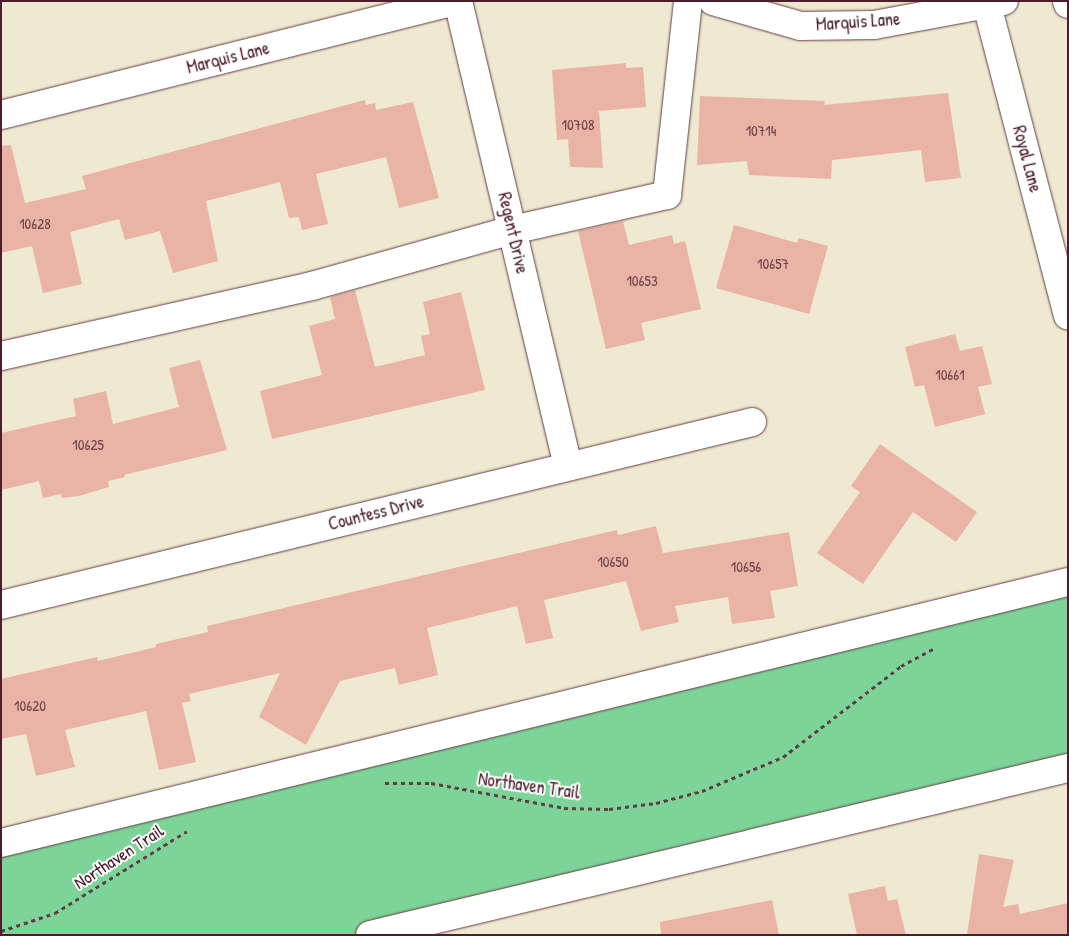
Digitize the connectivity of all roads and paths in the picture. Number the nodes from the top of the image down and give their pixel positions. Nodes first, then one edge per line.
1 (454, 1) edge
2 (458, 1) edge
3 (688, 1) edge
4 (713, 1) edge
5 (992, 3) edge
6 (932, 8) edge
7 (1, 115) edge
8 (512, 230) junction
9 (1068, 316) edge
10 (1, 356) edge
11 (752, 422) dead end
12 (568, 466) junction
13 (1068, 582) edge
14 (1, 605) edge
15 (940, 646) dead end
16 (1068, 768) edge
17 (380, 782) dead end
18 (193, 828) dead end
19 (1, 843) edge
20 (1, 931) edge
21 (370, 935) edge

1 - 7 street, Marquis Lane
2 - 8 street, Regent Drive
3 - 8 street
4 - 6 street, Marquis Lane
5 - 6 street, Marquis Lane
5 - 9 street, Royal Lane
8 - 10 street
8 - 12 street, Regent Drive
11 - 12 street, Countess Drive
12 - 14 street, Countess Drive
13 - 19 street
15 - 17 path, Northaven Trail
16 - 21 street
18 - 20 path, Northaven Trail

